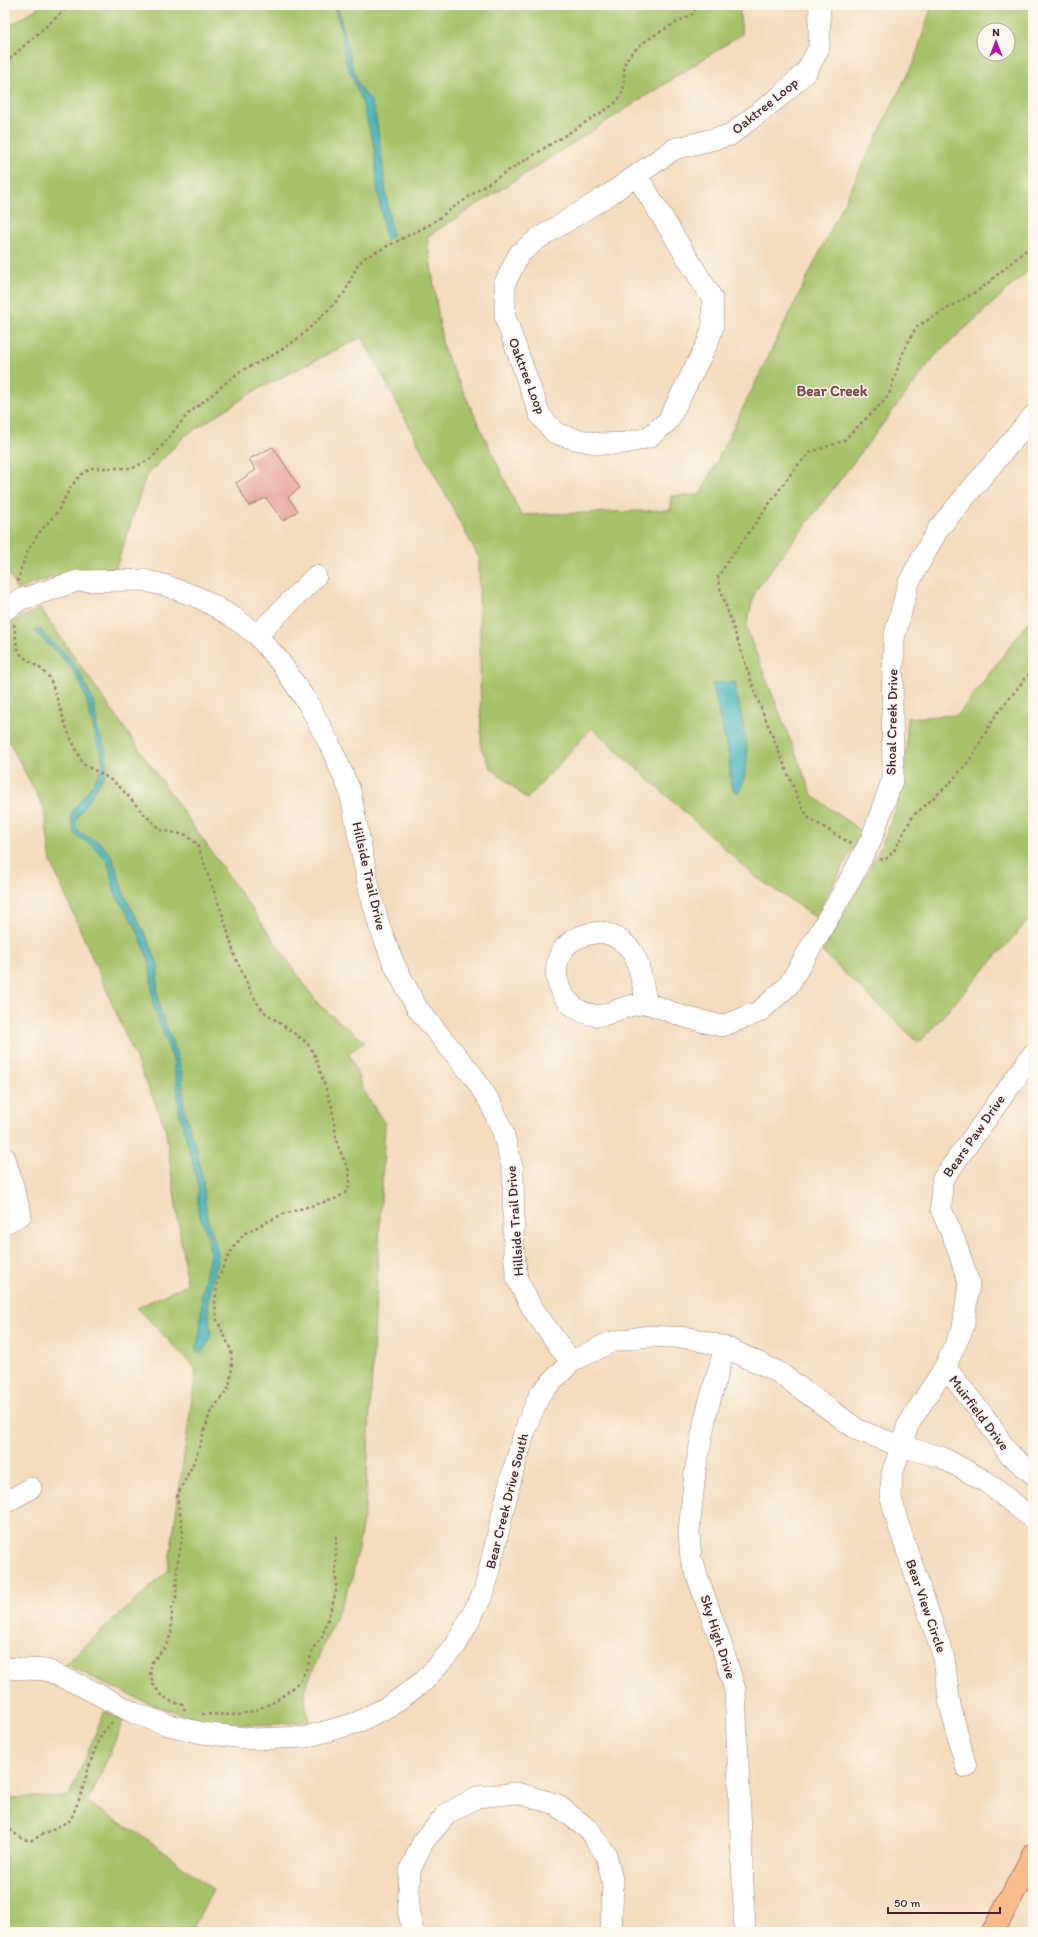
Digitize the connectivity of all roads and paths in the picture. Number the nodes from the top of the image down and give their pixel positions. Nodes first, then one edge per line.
1 (70, 5) edge
2 (696, 5) edge
3 (820, 5) edge
4 (5, 63) edge
5 (637, 176) junction
6 (1033, 244) edge
7 (1033, 416) edge
8 (316, 576) dead end
9 (11, 606) edge
10 (257, 634) junction
11 (1033, 669) edge
12 (865, 852) junction
13 (647, 1003) junction
14 (1033, 1054) edge
15 (5, 1158) edge
16 (5, 1223) edge
17 (724, 1347) junction
18 (571, 1362) junction
19 (945, 1367) junction
20 (900, 1446) junction
21 (1033, 1474) edge
22 (31, 1488) dead end
23 (5, 1503) edge
24 (1033, 1518) edge
25 (336, 1533) dead end
26 (5, 1668) edge
27 (199, 1713) dead end
28 (185, 1717) dead end
29 (118, 1719) dead end
30 (966, 1767) dead end
31 (5, 1826) edge
32 (1033, 1855) edge
33 (413, 1932) edge
34 (611, 1932) edge
35 (745, 1932) edge
36 (993, 1932) edge

1 - 4 path
2 - 9 path
3 - 5 street, Oaktree Loop
5 - 5 street, Oaktree Loop
6 - 12 path
7 - 12 street, Shoal Creek Drive
8 - 10 street
9 - 10 street, Hillside Trail Drive
9 - 28 path
10 - 18 street, Hillside Trail Drive
11 - 12 path
12 - 13 street, Shoal Creek Drive
13 - 13 street
14 - 19 street, Bears Paw Drive
15 - 16 street
17 - 18 street, Bear Creek Drive South
17 - 20 street, Bear Creek Drive South
17 - 35 street, Sky High Drive
18 - 26 street, Bear Creek Drive South
19 - 20 street, Bears Paw Drive
19 - 21 street, Muirfield Drive
20 - 24 street, Bear Creek Drive South
20 - 30 street, Bear View Circle
22 - 23 street
25 - 27 path
29 - 31 path
32 - 36 main road
33 - 34 street

